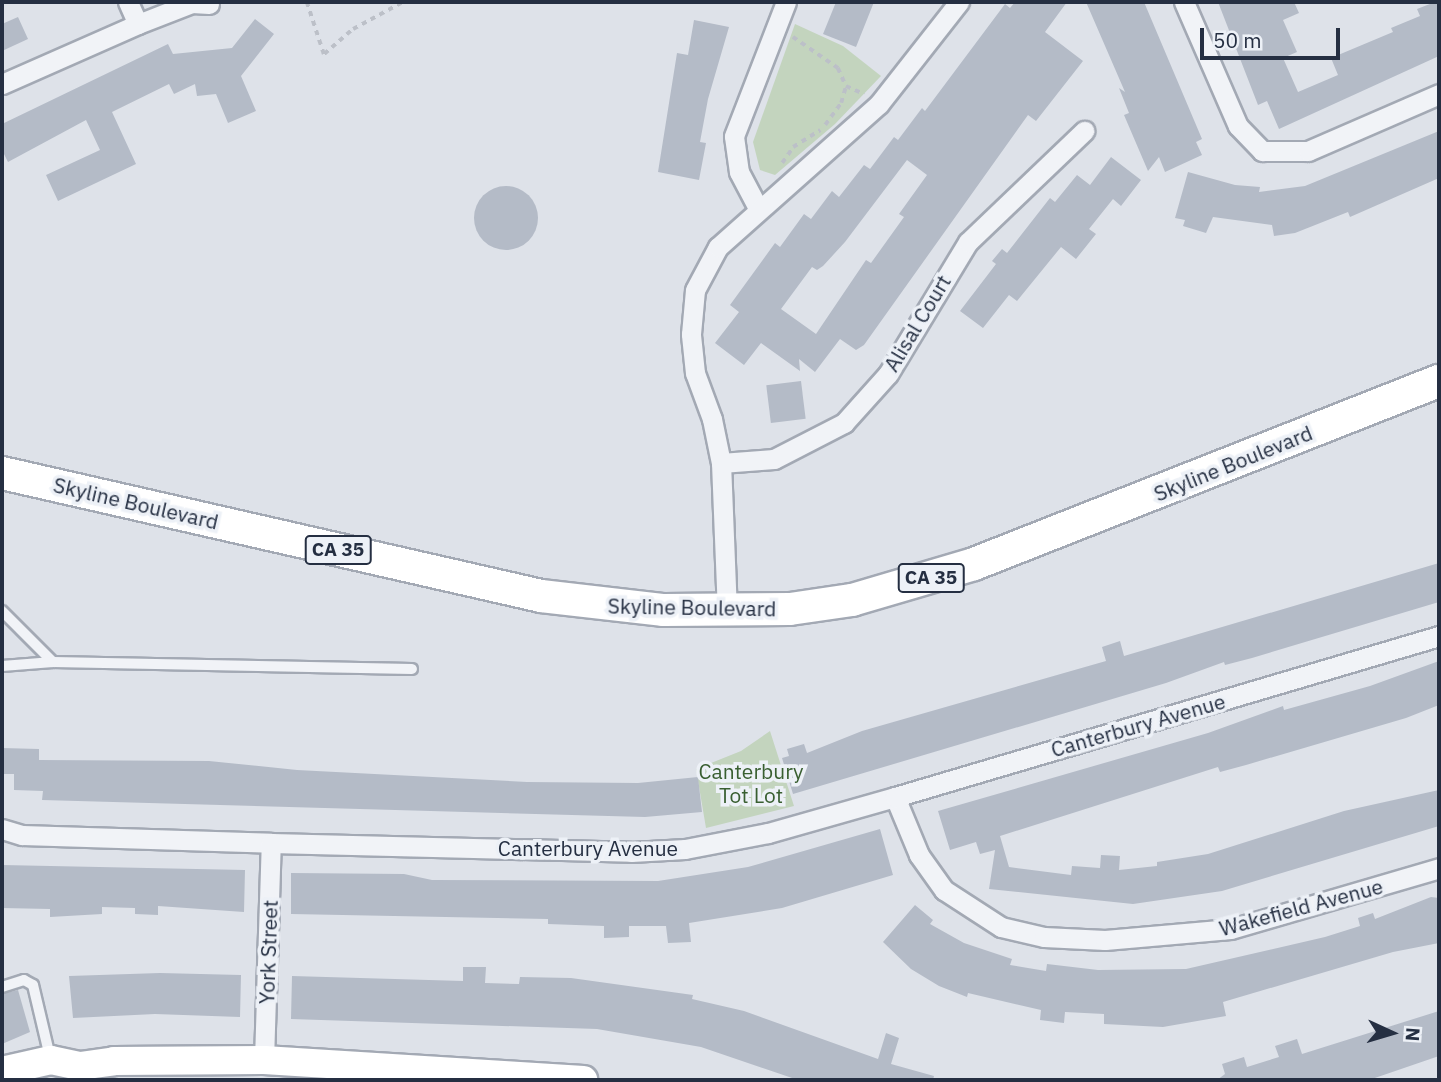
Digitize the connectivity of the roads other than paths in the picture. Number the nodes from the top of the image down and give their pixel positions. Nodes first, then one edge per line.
1 (128, 2) edge
2 (786, 2) edge
3 (959, 2) edge
4 (1184, 2) edge
5 (209, 4) dead end
6 (138, 24) junction
7 (2, 84) edge
8 (1439, 94) edge
9 (1084, 131) dead end
10 (758, 208) junction
11 (1439, 381) edge
12 (721, 463) junction
13 (2, 473) edge
14 (2, 611) edge
15 (727, 612) junction
16 (1439, 636) edge
17 (53, 662) junction
18 (2, 666) edge
19 (412, 669) dead end
20 (895, 797) junction
21 (2, 829) edge
22 (271, 843) junction
23 (1439, 868) edge
24 (2, 987) edge
25 (264, 1060) junction
26 (2, 1071) edge
27 (68, 1072) edge
28 (517, 1078) edge
29 (583, 1080) edge

1 - 6 street
2 - 10 street
3 - 10 street
4 - 8 street
5 - 6 street
6 - 7 street
9 - 12 street, Alisal Court
10 - 12 street
11 - 15 main road, Skyline Boulevard / CA 35
12 - 15 street
13 - 15 main road, Skyline Boulevard / CA 35
14 - 17 lane
16 - 20 street, Canterbury Avenue
17 - 18 lane
17 - 19 lane
20 - 22 street, Canterbury Avenue
20 - 23 street, Wakefield Avenue
21 - 22 street, Canterbury Avenue
22 - 25 street, York Street
24 - 27 lane
25 - 27 street
25 - 28 street
26 - 27 street
28 - 29 street

